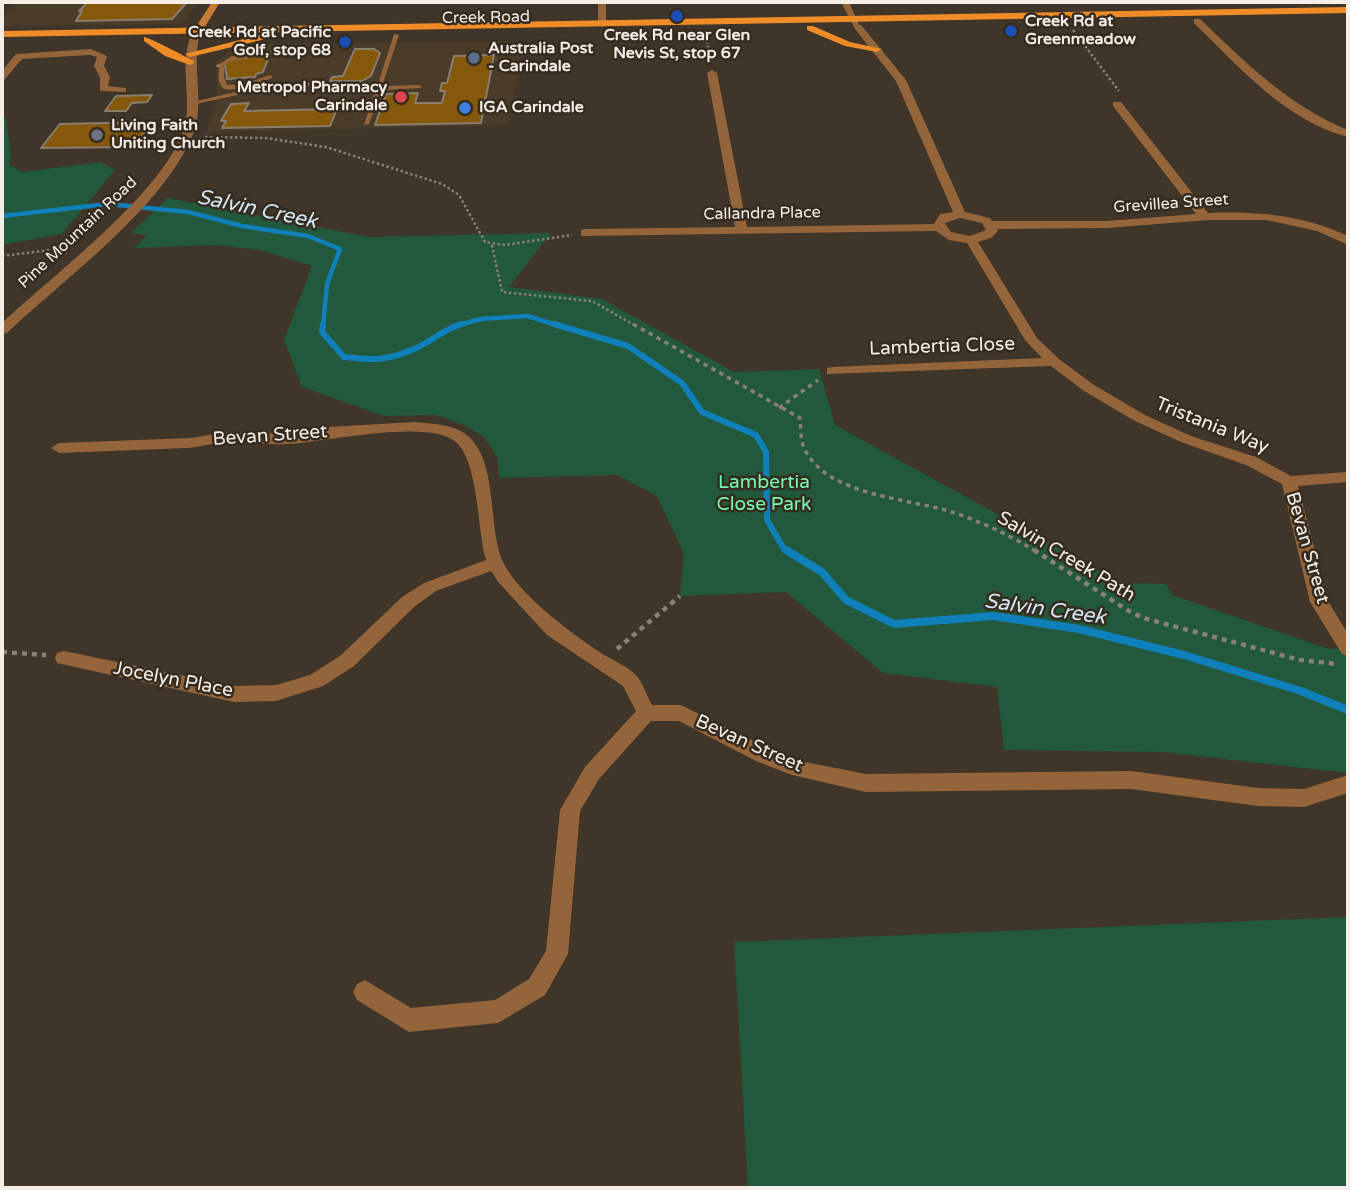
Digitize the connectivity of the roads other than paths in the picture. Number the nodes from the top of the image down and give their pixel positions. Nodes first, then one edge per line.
1 (216, 2) edge
2 (602, 2) edge
3 (845, 2) edge
4 (1348, 10) edge
5 (1348, 19) edge
6 (1197, 22) junction
7 (855, 23) junction
8 (602, 24) junction
9 (810, 28) junction
10 (2, 34) edge
11 (195, 34) junction
12 (396, 35) junction
13 (263, 37) junction
14 (146, 39) junction
15 (2, 42) edge
16 (877, 49) junction
17 (283, 52) dead end
18 (190, 58) junction
19 (712, 73) road end
20 (3, 76) edge
21 (270, 77) dead end
22 (408, 82) dead end
23 (382, 86) junction
24 (419, 88) dead end
25 (122, 90) dead end
26 (3, 94) edge
27 (191, 103) junction
28 (1117, 104) road end
29 (366, 124) dead end
30 (1348, 134) edge
31 (960, 214) junction
32 (1203, 215) junction
33 (991, 225) junction
34 (939, 227) junction
35 (742, 230) junction
36 (585, 233) road end
37 (971, 240) junction
38 (1348, 242) edge
39 (2, 330) edge
40 (1054, 362) junction
41 (832, 371) road end
42 (59, 448) dead end
43 (1348, 477) edge
44 (1289, 481) junction
45 (495, 563) junction
46 (1348, 649) edge
47 (64, 658) road end
48 (646, 713) junction
49 (1348, 784) edge
50 (365, 992) dead end

1 - 11 main road, Pine Mountain Road
2 - 8 street
3 - 7 street
4 - 7 main road, Creek Road
5 - 6 main road, Creek Road
6 - 7 main road, Creek Road
6 - 30 street
7 - 8 main road, Creek Road
7 - 9 main road, Creek Road
7 - 16 street
8 - 11 main road, Creek Road
9 - 12 main road, Creek Road
9 - 16 main road
10 - 11 main road, Creek Road
11 - 13 main road, Creek Road
11 - 14 main road, Creek Road
11 - 18 street, Pine Mountain Road
12 - 13 main road, Creek Road
12 - 23 lane
13 - 18 main road
14 - 15 main road, Creek Road
14 - 18 main road
16 - 31 street
17 - 21 lane
18 - 27 street, Pine Mountain Road
19 - 35 street
20 - 25 street
20 - 26 street
22 - 23 lane
23 - 24 lane
23 - 29 lane
27 - 27 lane
27 - 39 street, Pine Mountain Road
28 - 32 street
31 - 33 street, Grevillea Street
31 - 34 street
32 - 33 street, Grevillea Street
32 - 38 street, Grevillea Street
33 - 37 street
34 - 35 street, Callandra Place
34 - 37 street
35 - 36 street, Callandra Place
37 - 40 street, Tristania Way
40 - 41 street, Lambertia Close
40 - 44 street, Tristania Way
42 - 45 street, Bevan Street
43 - 44 street
44 - 46 street, Bevan Street
45 - 47 street, Jocelyn Place
45 - 48 street, Bevan Street
48 - 49 street, Bevan Street
48 - 50 street

